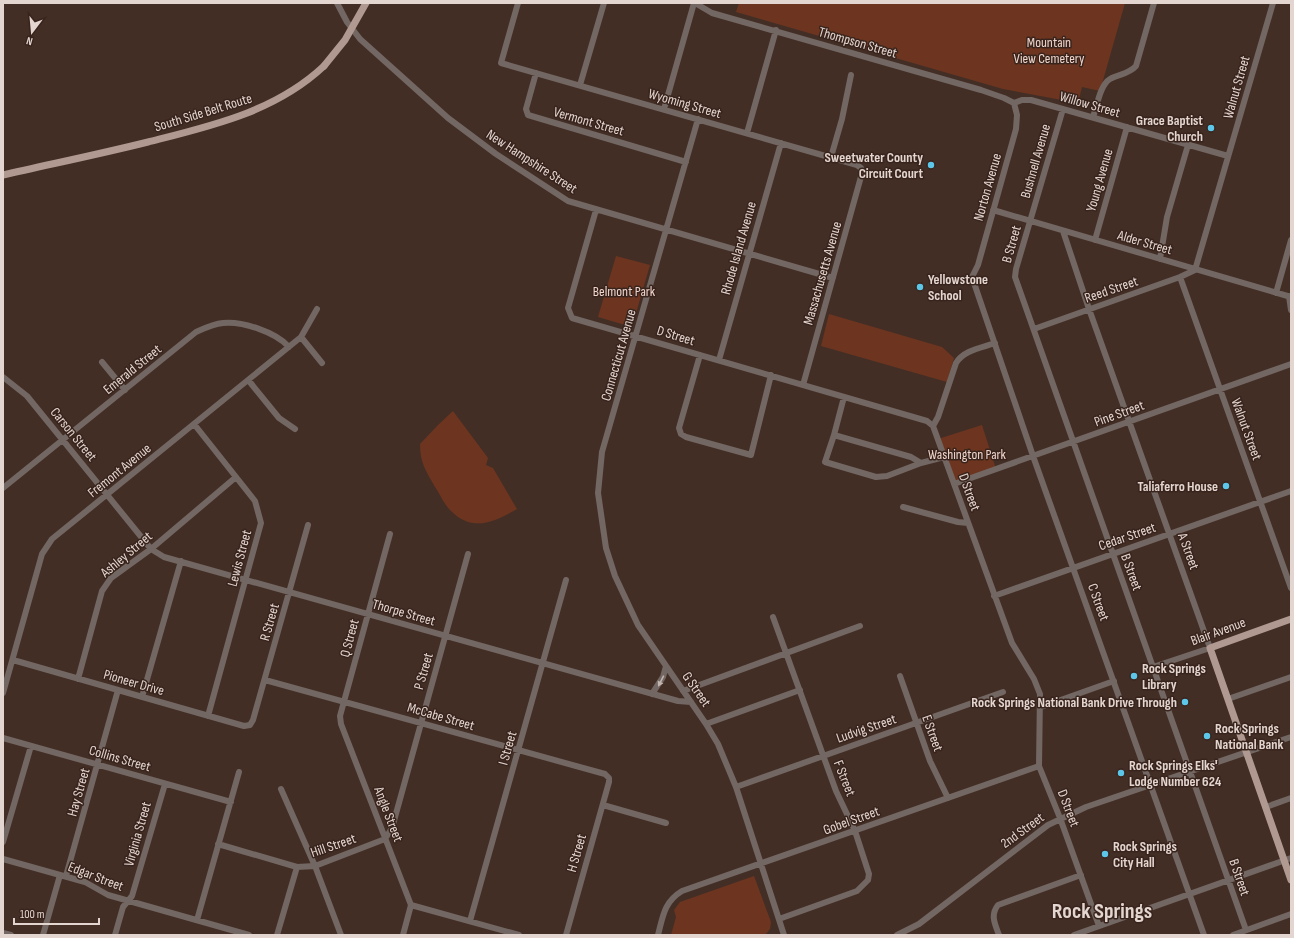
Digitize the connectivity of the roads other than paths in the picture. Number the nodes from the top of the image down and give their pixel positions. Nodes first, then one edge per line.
1 (337, 3) edge
2 (366, 3) edge
3 (518, 3) edge
4 (604, 3) edge
5 (694, 3) edge
6 (1154, 3) edge
7 (1273, 3) edge
8 (776, 30) junction
9 (536, 73) junction
10 (851, 75) dead end
11 (580, 85) junction
12 (1014, 103) junction
13 (1062, 108) junction
14 (664, 109) junction
15 (1093, 117) junction
16 (698, 119) junction
17 (1127, 127) junction
18 (746, 133) junction
19 (781, 143) junction
20 (1188, 145) junction
21 (1228, 156) junction
22 (831, 157) junction
23 (686, 162) junction
24 (862, 168) joint
25 (3, 175) edge
26 (596, 210) junction
27 (993, 210) junction
28 (1030, 221) junction
29 (666, 230) junction
30 (1064, 230) junction
31 (1095, 240) junction
32 (1291, 240) edge
33 (749, 254) junction
34 (1160, 259) junction
35 (1196, 270) junction
36 (972, 277) joint
37 (1180, 277) junction
38 (833, 278) junction
39 (1276, 293) junction
40 (1290, 296) edge
41 (317, 309) dead end
42 (1089, 309) junction
43 (1291, 310) edge
44 (1034, 329) junction
45 (636, 336) junction
46 (301, 337) junction
47 (995, 343) junction
48 (289, 347) junction
49 (700, 355) junction
50 (719, 360) junction
51 (102, 362) dead end
52 (322, 363) dead end
53 (1291, 364) edge
54 (772, 375) junction
55 (4, 381) edge
56 (249, 381) junction
57 (802, 385) junction
58 (1220, 389) junction
59 (125, 390) junction
60 (844, 397) junction
61 (1130, 422) junction
62 (194, 424) junction
63 (933, 426) junction
64 (295, 429) dead end
65 (834, 435) junction
66 (63, 440) junction
67 (1073, 442) junction
68 (1033, 456) junction
69 (944, 457) junction
70 (601, 458) joint
71 (921, 463) junction
72 (236, 477) junction
73 (954, 484) junction
74 (3, 488) edge
75 (1291, 491) edge
76 (107, 494) junction
77 (1260, 502) junction
78 (903, 507) dead end
79 (968, 523) junction
80 (308, 525) dead end
81 (390, 534) dead end
82 (1169, 534) junction
83 (151, 549) junction
84 (468, 554) dead end
85 (1113, 554) junction
86 (181, 561) junction
87 (1074, 568) junction
88 (246, 579) junction
89 (566, 580) dead end
90 (1291, 588) edge
91 (291, 592) junction
92 (994, 596) junction
93 (368, 614) junction
94 (773, 617) dead end
95 (1291, 618) edge
96 (860, 626) dead end
97 (446, 636) junction
98 (1210, 648) junction
99 (787, 654) junction
100 (12, 660) junction
101 (543, 664) junction
102 (666, 666) junction
103 (1153, 667) junction
104 (900, 676) dead end
105 (1291, 676) edge
106 (78, 679) junction
107 (265, 680) junction
108 (1114, 681) junction
109 (118, 690) junction
110 (800, 690) junction
111 (683, 691) junction
112 (1003, 692) dead end
113 (3, 693) edge
114 (652, 694) junction
115 (142, 697) junction
116 (1228, 700) junction
117 (344, 702) junction
118 (691, 702) junction
119 (1041, 707) junction
120 (208, 716) junction
121 (421, 723) junction
122 (917, 723) junction
123 (706, 724) junction
124 (250, 725) joint
125 (1291, 737) edge
126 (3, 738) edge
127 (31, 746) junction
128 (519, 750) junction
129 (1247, 753) junction
130 (823, 756) junction
131 (98, 764) junction
132 (1039, 766) junction
133 (239, 772) dead end
134 (1190, 772) junction
135 (609, 778) joint
136 (165, 784) junction
137 (1150, 786) junction
138 (736, 787) junction
139 (281, 789) dead end
140 (948, 798) junction
141 (1291, 798) edge
142 (231, 802) junction
143 (602, 805) junction
144 (1266, 806) junction
145 (1060, 818) junction
146 (666, 823) dead end
147 (855, 831) junction
148 (386, 839) junction
149 (3, 842) edge
150 (218, 844) junction
151 (3, 859) edge
152 (1288, 859) edge
153 (760, 865) junction
154 (315, 866) junction
155 (298, 868) junction
156 (1081, 875) junction
157 (63, 876) junction
158 (1228, 880) junction
159 (1291, 880) edge
160 (1189, 895) junction
161 (127, 901) junction
162 (411, 905) junction
163 (1291, 914) edge
164 (778, 919) junction
165 (196, 920) junction
166 (470, 921) junction
167 (1098, 926) junction
168 (1246, 930) junction
169 (3, 933) edge
170 (11, 935) edge
171 (42, 935) edge
172 (115, 935) edge
173 (249, 935) edge
174 (277, 935) edge
175 (340, 935) edge
176 (403, 935) edge
177 (518, 935) edge
178 (566, 935) edge
179 (658, 935) edge
180 (784, 935) edge
181 (897, 935) edge
182 (999, 935) edge
183 (1074, 935) edge
184 (1204, 935) edge
185 (1233, 935) edge

1 - 26 street, New Hampshire Street
2 - 25 main road, South Side Belt Route, bridge
3 - 9 street, Wyoming Street
4 - 11 street
5 - 8 street, Thompson Street
5 - 14 street
6 - 15 street
7 - 21 street, Walnut Street
8 - 12 street, Thompson Street
8 - 18 street
9 - 11 street, Wyoming Street
9 - 23 street, Vermont Street
10 - 22 street
11 - 14 street, Wyoming Street
12 - 13 street, Willow Street
12 - 27 street, Norton Avenue
13 - 15 street, Willow Street
13 - 28 street, Bushnell Avenue
14 - 16 street, Wyoming Street
15 - 17 street, Willow Street
16 - 18 street, Wyoming Street
16 - 23 street, Connecticut Avenue
17 - 20 street, Willow Street
17 - 31 street, Young Avenue
18 - 19 street, Wyoming Street
19 - 22 street, Wyoming Street
19 - 33 street, Rhode Island Avenue
20 - 21 street, Willow Street
20 - 34 street
21 - 35 street, Walnut Street
22 - 24 street, Wyoming Street
23 - 29 street, Connecticut Avenue
24 - 38 street, Massachusetts Avenue
26 - 29 street, New Hampshire Street
26 - 45 street, D Street
27 - 28 street, Alder Street
27 - 36 street, Norton Avenue
28 - 30 street, Alder Street
28 - 44 street, B Street
29 - 33 street, New Hampshire Street
29 - 45 street, Connecticut Avenue
30 - 31 street, Alder Street
30 - 42 street, A Street
31 - 34 street, Alder Street
32 - 39 street
33 - 38 street, New Hampshire Street
33 - 50 street, Rhode Island Avenue
34 - 35 street, Alder Street
35 - 37 street, Reed Street
35 - 39 street, Alder Street
36 - 47 street, C Street
37 - 42 street, Reed Street
37 - 58 street, Walnut Street
38 - 57 street, Massachusetts Avenue
39 - 40 street, Alder Street
40 - 43 street
41 - 46 street, Fremont Avenue
42 - 44 street, Reed Street
42 - 61 street, A Street
44 - 67 street, B Street
45 - 49 street, D Street
45 - 70 street, Connecticut Avenue
46 - 48 street, Fremont Avenue
46 - 52 street
47 - 63 street
47 - 68 street, C Street
48 - 56 street, Fremont Avenue
48 - 59 street, Emerald Street
49 - 50 street, D Street
49 - 54 street
50 - 54 street, D Street
51 - 59 street
53 - 58 street, Pine Street
54 - 57 street, D Street
55 - 66 street, Carson Street
56 - 62 street, Fremont Avenue
56 - 64 street
57 - 60 street, D Street
58 - 61 street, Pine Street
58 - 77 street, Walnut Street
59 - 66 street, Emerald Street
60 - 63 street, D Street
60 - 65 street
61 - 67 street, Pine Street
61 - 82 street, A Street
62 - 72 street, Lewis Street
62 - 76 street, Fremont Avenue
63 - 69 street, D Street
65 - 71 street
65 - 71 street
66 - 74 street, Emerald Street
66 - 76 street, Carson Street
67 - 68 street, Pine Street
67 - 85 street, B Street
68 - 73 street, Pine Street
68 - 87 street, C Street
69 - 71 street
69 - 73 street, D Street
70 - 102 street, G Street
72 - 83 street, Ashley Street
72 - 88 street, Lewis Street
73 - 79 street, D Street
75 - 77 street, Cedar Street
76 - 83 street, Carson Street
76 - 100 street, Fremont Avenue
77 - 82 street, Cedar Street
77 - 90 street, Walnut Street
78 - 79 street
79 - 92 street, D Street
80 - 91 street, R Street
81 - 93 street, Q Street
82 - 85 street, Cedar Street
82 - 98 street, A Street
83 - 86 street, Thorpe Street
83 - 106 street, Ashley Street
84 - 97 street, P Street
85 - 87 street, Cedar Street
85 - 103 street, B Street
86 - 88 street, Thorpe Street
86 - 115 street
87 - 92 street, Cedar Street
87 - 108 street, C Street
88 - 91 street, Thorpe Street
88 - 120 street, Lewis Street
89 - 101 street, I Street
91 - 93 street, Thorpe Street
91 - 107 street, R Street
92 - 119 street, D Street
93 - 97 street, Thorpe Street
93 - 117 street, Q Street
94 - 99 street, F Street
95 - 98 main road, Blair Avenue
96 - 99 street
97 - 101 street, Thorpe Street
97 - 121 street, P Street
98 - 103 street, Blair Avenue
98 - 116 main road, A Street
99 - 110 street, F Street
99 - 111 street
100 - 106 street, Pioneer Drive
100 - 113 street, Fremont Avenue
101 - 114 street, Thorpe Street
101 - 128 street, I Street
102 - 111 street, G Street
102 -> 114 street
103 - 134 street, B Street
104 - 122 street, E Street
105 - 116 street
106 - 109 street, Pioneer Drive
107 - 117 street, McCabe Street
107 - 124 street, R Street
108 - 119 street
108 - 137 street, C Street
109 - 115 street, Pioneer Drive
109 - 131 street, Hay Street
110 - 123 street
110 - 130 street, F Street
111 - 118 street, G Street
112 - 122 street, Ludvig Street
114 - 118 street, Thorpe Street
115 - 120 street, Pioneer Drive
116 - 129 main road, A Street
117 - 121 street, McCabe Street
117 - 148 street, Angle Street
118 - 123 street, G Street
119 - 132 street, D Street
120 - 124 street, Pioneer Drive
121 - 128 street, McCabe Street
121 - 148 street, P Street
122 - 130 street, Ludvig Street
122 - 140 street, E Street
123 - 138 street, G Street
125 - 129 street, 2nd Street
126 - 127 street, Collins Street
127 - 131 street, Collins Street
127 - 149 street
128 - 135 street, McCabe Street
128 - 166 street, I Street
129 - 134 street, 2nd Street
129 - 144 main road, A Street
130 - 138 street, Ludvig Street
130 - 147 street, F Street
131 - 136 street, Collins Street
131 - 157 street, Hay Street
132 - 140 street, Gobel Street
132 - 145 street, D Street
133 - 142 street
134 - 137 street, 2nd Street
134 - 158 street, B Street
135 - 143 street, H Street
136 - 142 street, Collins Street
136 - 161 street, Virginia Street
137 - 145 street, 2nd Street
137 - 160 street, C Street
138 - 153 street, G Street
139 - 154 street
140 - 147 street, Gobel Street
141 - 144 street
142 - 150 street
143 - 146 street
143 - 178 street, H Street
144 - 152 main road, A Street
145 - 156 street, D Street
145 - 181 street, 2nd Street
147 - 153 street, Gobel Street
147 - 164 street, F Street
148 - 154 street, Hill Street
148 - 162 street, Angle Street
150 - 155 street, Hill Street
150 - 165 street
151 - 157 street, Edgar Street
152 - 158 street
152 - 159 main road, A Street
153 - 164 street, G Street
153 - 179 street, Gobel Street
154 - 155 street, Hill Street
154 - 175 street
155 - 174 street
156 - 167 street, D Street
156 - 182 street
157 - 161 street, Edgar Street
157 - 171 street, Hay Street
158 - 160 street
158 - 168 street, B Street
160 - 167 street
160 - 184 street, C Street
161 - 165 street, Edgar Street
161 - 172 street, Virginia Street
162 - 166 street
162 - 176 street
163 - 168 street
164 - 180 street, G Street
165 - 173 street, Edgar Street
166 - 177 street
167 - 183 street
168 - 185 street
169 - 170 street

